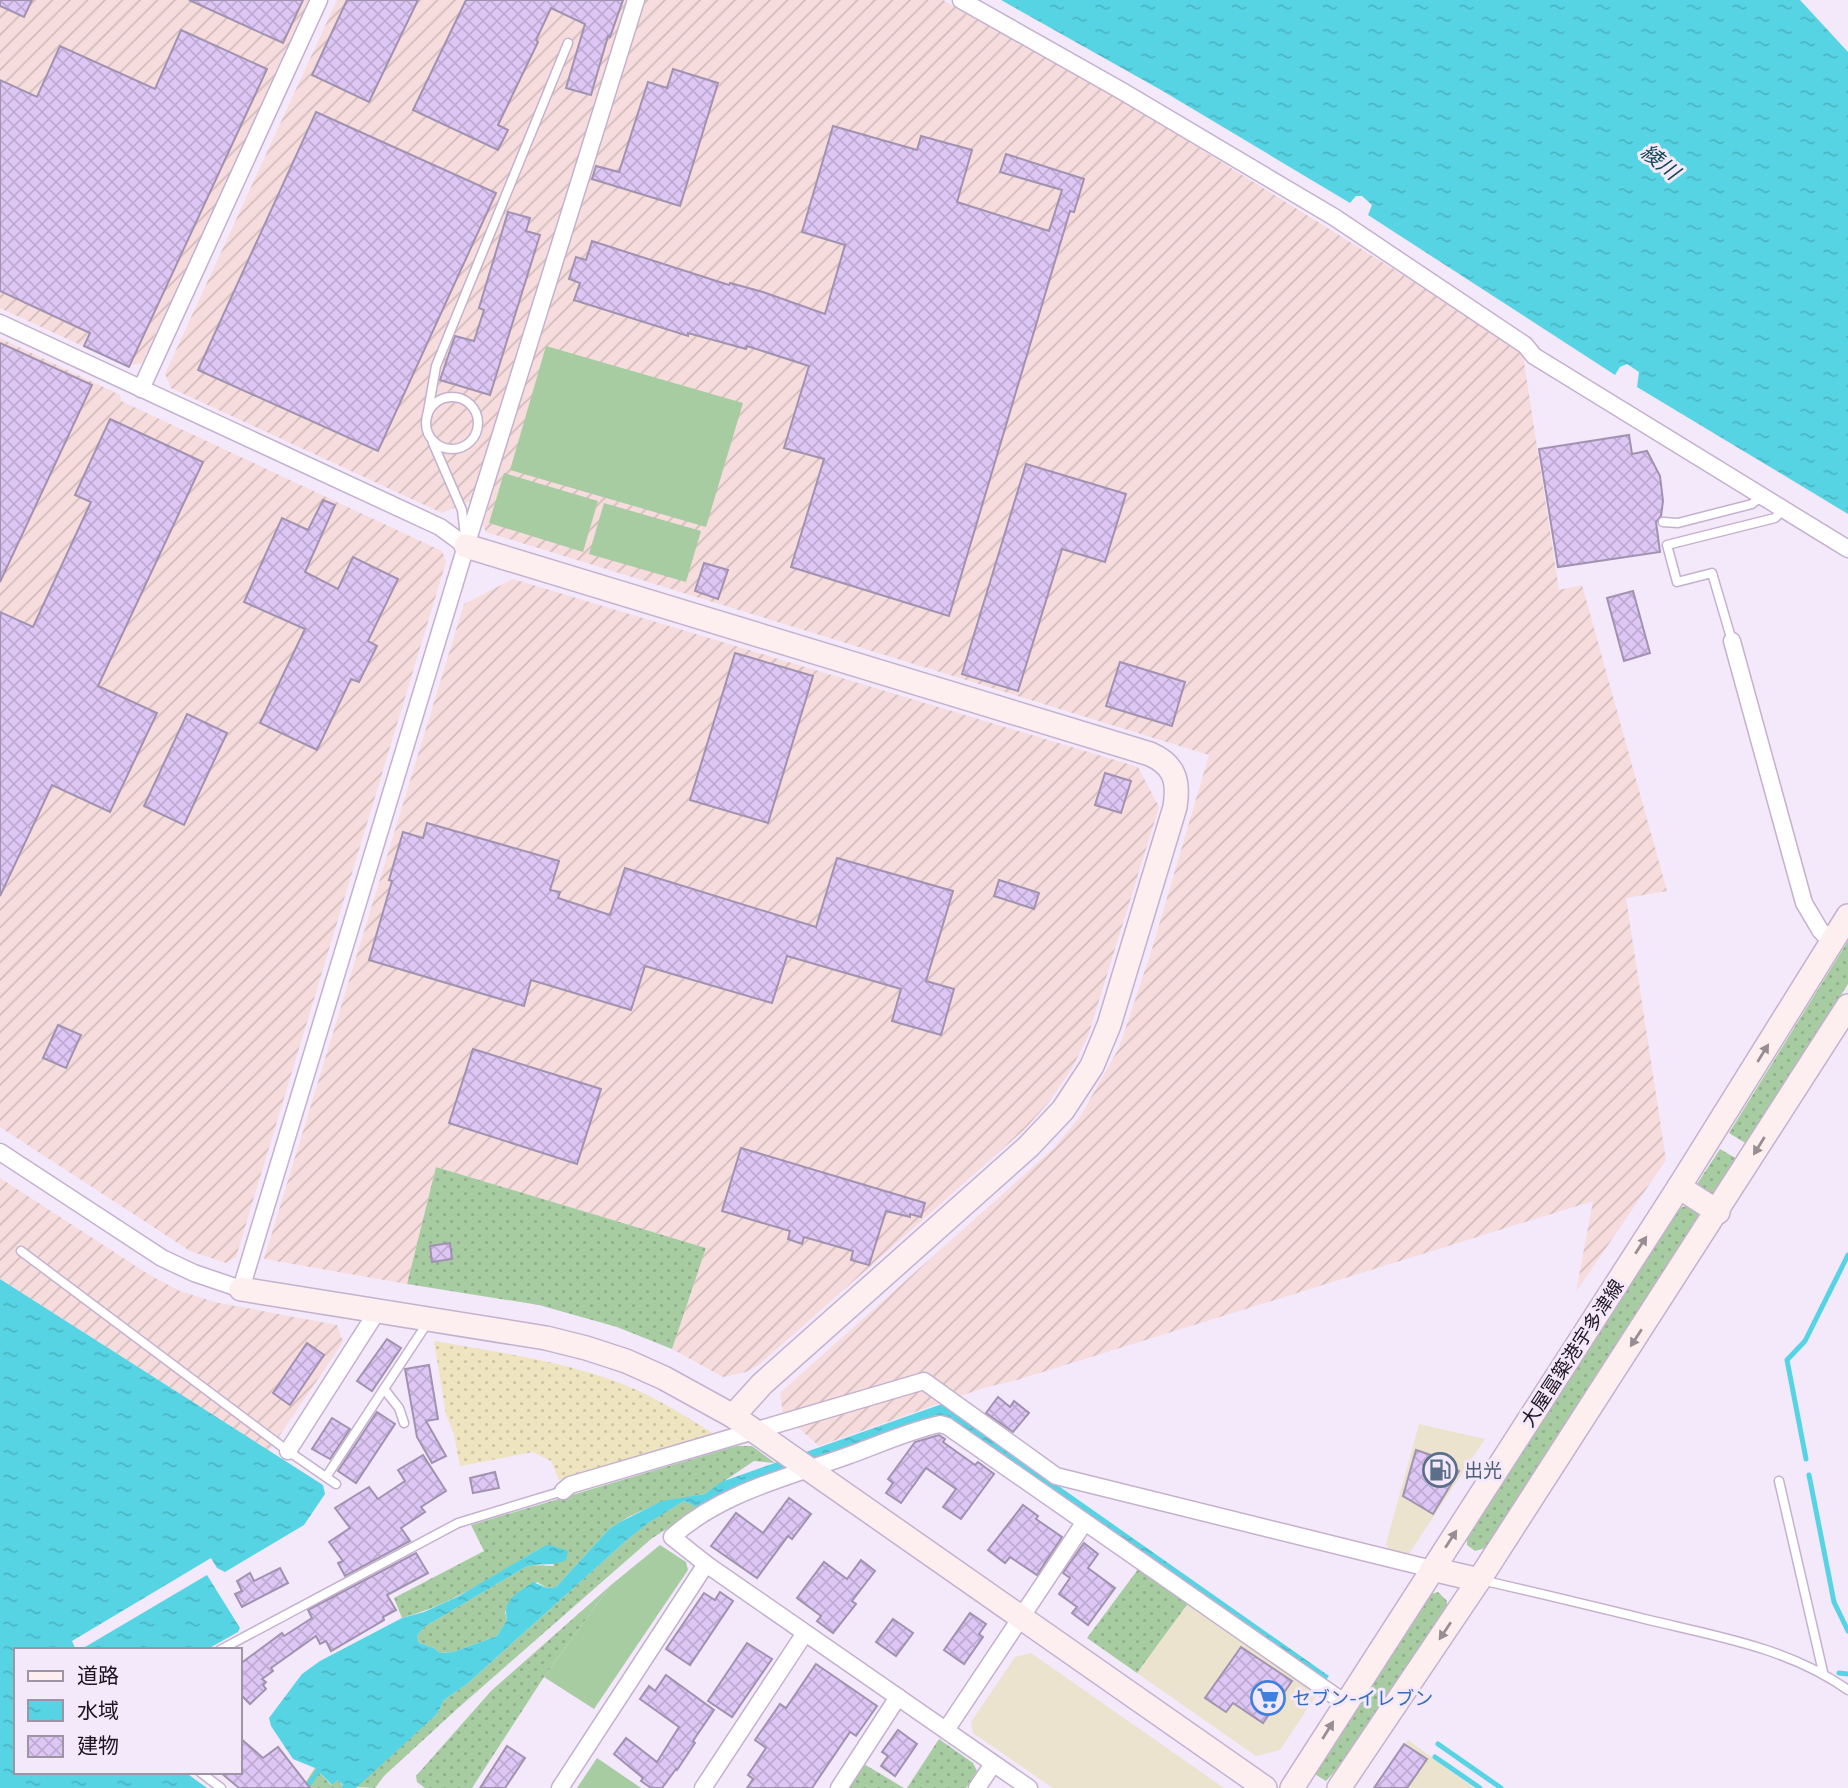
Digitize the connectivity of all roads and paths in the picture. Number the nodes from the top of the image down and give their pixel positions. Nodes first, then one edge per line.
1 (319, 0) edge
2 (636, 0) edge
3 (961, 0) edge
4 (568, 43) dead end
5 (0, 323) edge
6 (141, 389) junction
7 (427, 417) junction
8 (432, 439) junction
9 (1762, 496) junction
10 (1783, 509) junction
11 (1663, 522) dead end
12 (466, 546) junction
13 (1848, 549) edge
14 (1732, 641) joint
15 (1848, 916) edge
16 (1831, 942) junction
17 (1848, 1006) edge
18 (0, 1152) edge
19 (1679, 1187) junction
20 (1717, 1212) junction
21 (21, 1251) dead end
22 (241, 1289) junction
23 (378, 1310) junction
24 (430, 1318) junction
25 (384, 1389) junction
26 (733, 1416) junction
27 (404, 1423) dead end
28 (754, 1431) junction
29 (288, 1451) junction
30 (807, 1469) junction
31 (326, 1477) junction
32 (1779, 1481) dead end
33 (336, 1484) dead end
34 (563, 1491) joint
35 (1084, 1523) junction
36 (706, 1564) junction
37 (1432, 1569) junction
38 (1479, 1580) junction
39 (1020, 1618) junction
40 (805, 1633) junction
41 (224, 1648) edge
42 (1823, 1672) junction
43 (1848, 1690) edge
44 (898, 1698) junction
45 (1345, 1703) junction
46 (946, 1730) junction
47 (993, 1764) junction
48 (203, 1774) edge
49 (221, 1788) edge
50 (560, 1788) edge
51 (703, 1788) edge
52 (839, 1788) edge
53 (978, 1788) edge
54 (1029, 1788) edge
55 (1264, 1788) edge
56 (1292, 1788) edge
57 (1339, 1788) edge

1 - 6 street
2 - 12 street
3 - 9 street
4 - 7 lane
5 - 6 street
6 - 12 street
7 - 8 lane
7 - 8 lane
8 - 12 lane
9 - 10 street
9 - 11 lane
10 - 13 street
10 - 14 lane
12 - 22 street
12 - 26 street
14 - 16 street
15 - 16 street, 大屋冨築港宇多津線
19 -> 16 street, 大屋冨築港宇多津線
17 -> 20 street
18 - 22 street
19 - 20 street
37 -> 19 street, 大屋冨築港宇多津線
20 -> 38 street
21 - 29 lane
22 - 23 street
23 - 24 street
23 - 29 street
24 - 25 lane
24 - 26 street
25 - 27 lane
25 - 31 lane
26 - 28 street
28 - 30 street
28 - 34 street
28 - 37 street
29 - 31 lane
30 - 35 street
30 - 36 street
30 - 39 street
31 - 33 lane
32 - 42 lane
34 - 41 lane
35 - 39 street
35 - 45 street
36 - 40 street
36 - 50 street
37 - 38 street
37 - 45 street, 大屋冨築港宇多津線
38 - 42 lane
38 -> 57 street
39 - 46 street
39 - 55 street
40 - 44 street
40 - 51 street
42 - 43 lane
44 - 46 street
44 - 52 street
56 -> 45 street, 大屋冨築港宇多津線
46 - 47 street
47 - 53 street
47 - 54 street
48 - 49 lane

